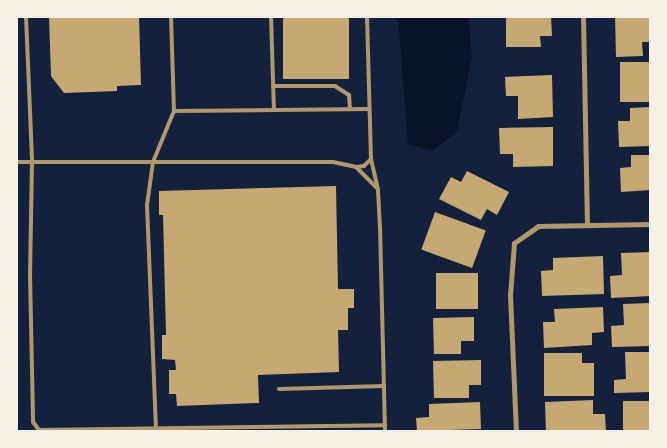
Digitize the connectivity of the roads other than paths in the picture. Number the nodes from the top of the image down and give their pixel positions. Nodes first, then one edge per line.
1 (26, 16) edge
2 (171, 16) edge
3 (271, 16) edge
4 (367, 16) edge
5 (583, 16) edge
6 (273, 86) junction
7 (350, 109) junction
8 (369, 109) junction
9 (274, 110) junction
10 (174, 111) junction
11 (371, 158) junction
12 (16, 162) edge
13 (32, 162) junction
14 (153, 162) junction
15 (356, 167) junction
16 (378, 190) junction
17 (587, 224) junction
18 (651, 224) edge
19 (384, 386) junction
20 (279, 389) dead end
21 (385, 425) junction
22 (156, 430) edge
23 (384, 432) edge
24 (516, 432) edge

1 - 13 lane
2 - 10 lane
3 - 6 lane
4 - 8 lane
5 - 17 street
6 - 7 lane
6 - 9 lane
7 - 8 lane
7 - 9 lane
8 - 11 lane
9 - 10 lane
10 - 14 lane
11 - 15 lane
11 - 16 lane
12 - 13 lane
13 - 14 lane
13 - 22 lane
14 - 15 lane
14 - 22 lane
15 - 16 lane
16 - 19 lane
17 - 18 street
17 - 24 street
19 - 20 lane
19 - 21 lane
21 - 22 lane
21 - 23 lane

